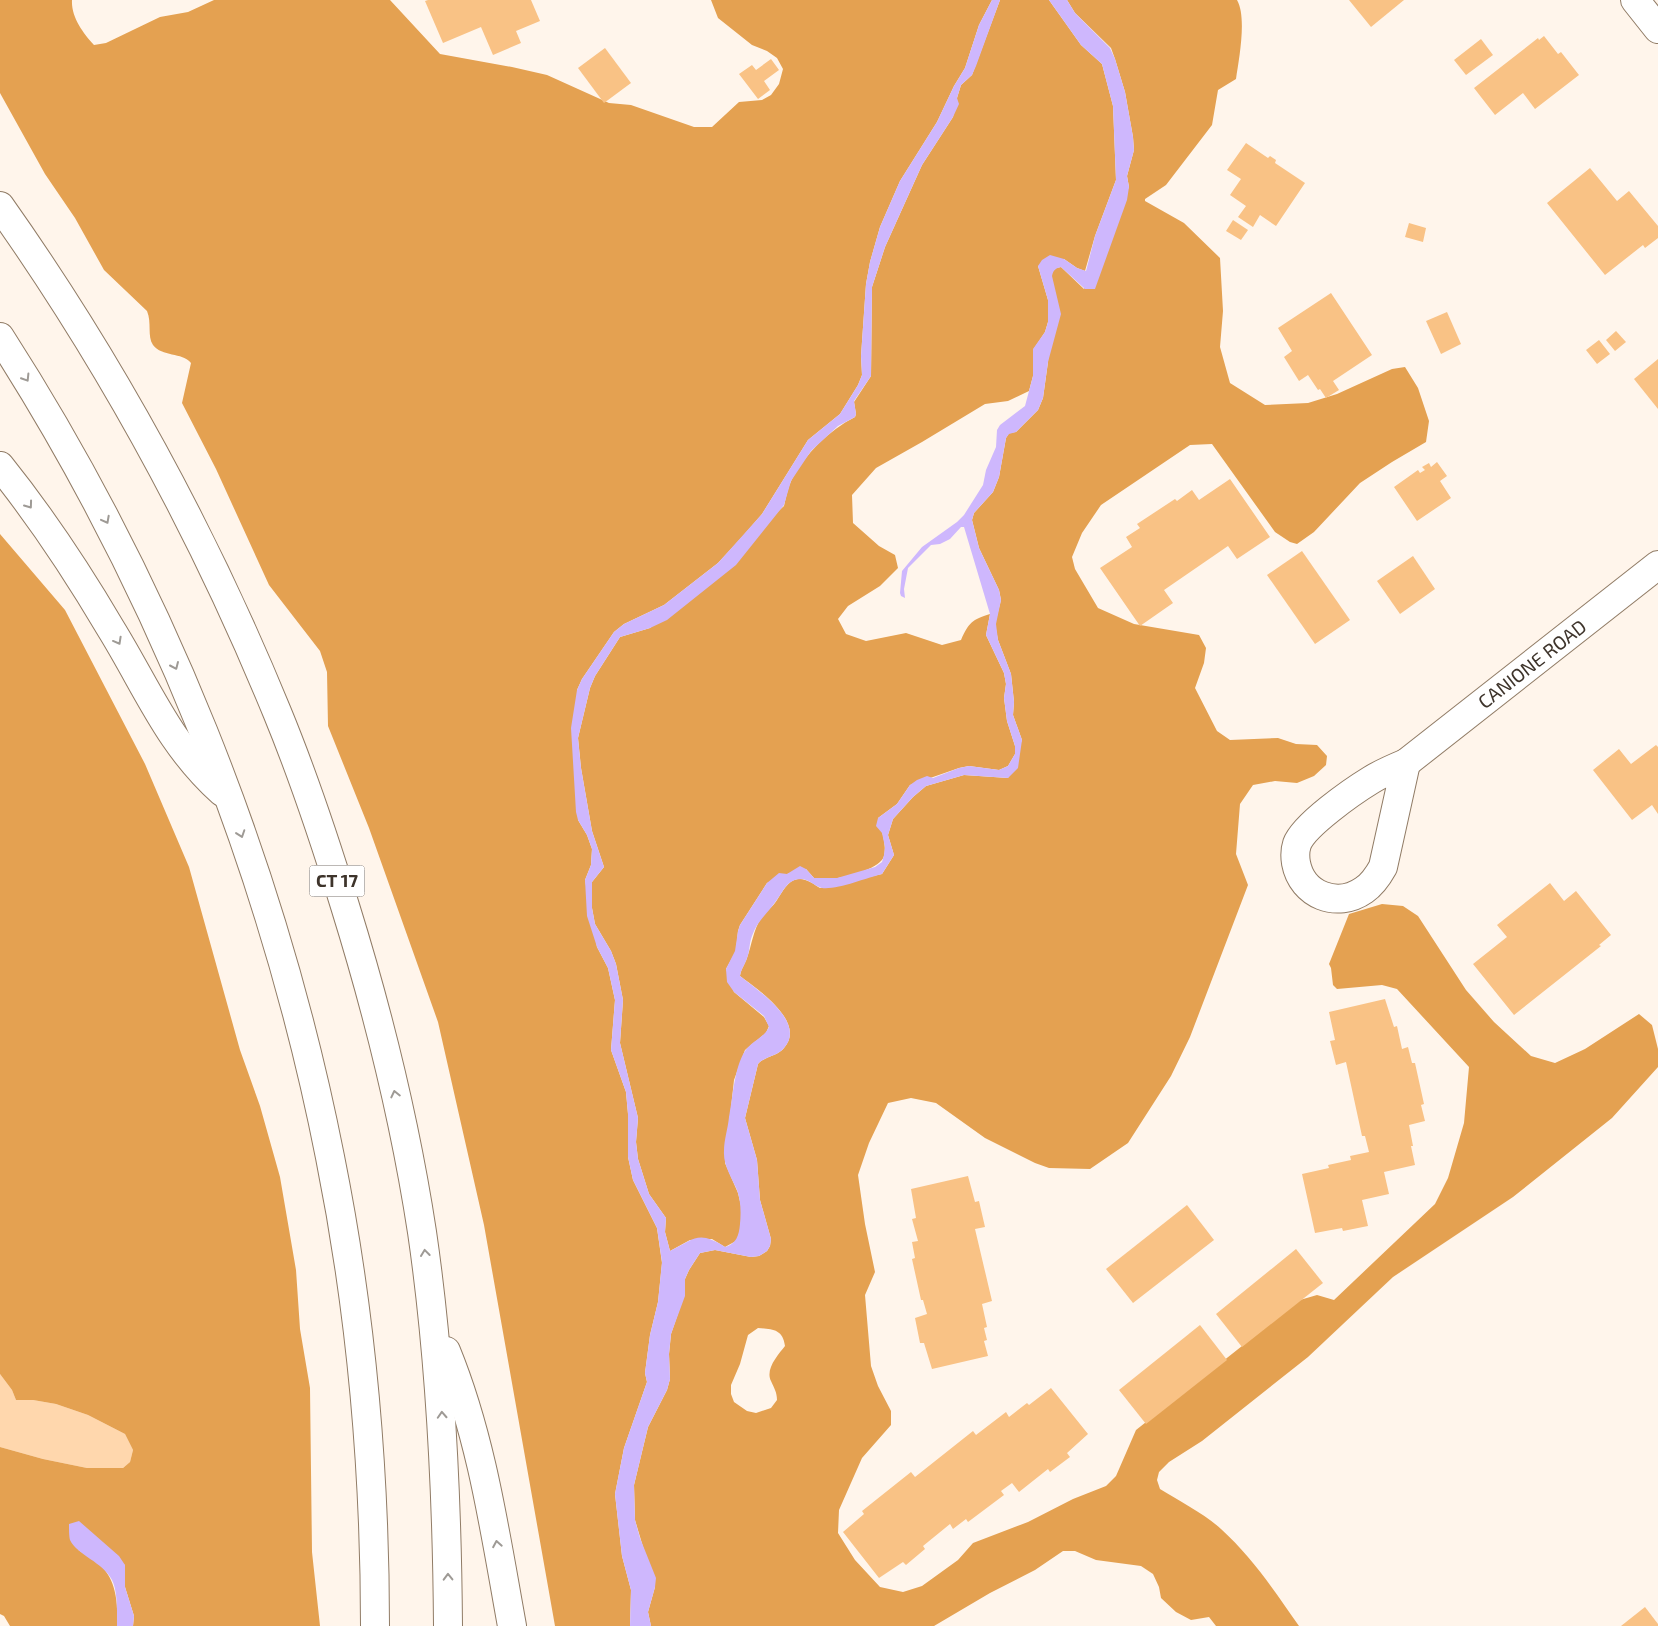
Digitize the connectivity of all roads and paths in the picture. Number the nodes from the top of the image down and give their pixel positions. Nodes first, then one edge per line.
1 (1635, 0) edge
2 (1658, 29) edge
3 (0, 206) edge
4 (0, 337) edge
5 (0, 466) edge
6 (1658, 565) edge
7 (1406, 764) junction
8 (229, 798) junction
9 (433, 1320) junction
10 (375, 1626) edge
11 (448, 1626) edge
12 (512, 1626) edge

1 - 2 main road
9 -> 3 main road, CT 17
4 -> 8 main road
5 -> 8 main road
6 - 7 main road, CANIONE ROAD
7 - 7 main road, CANIONE ROAD
8 -> 10 main road
11 -> 9 main road, CT 17
12 -> 9 main road

